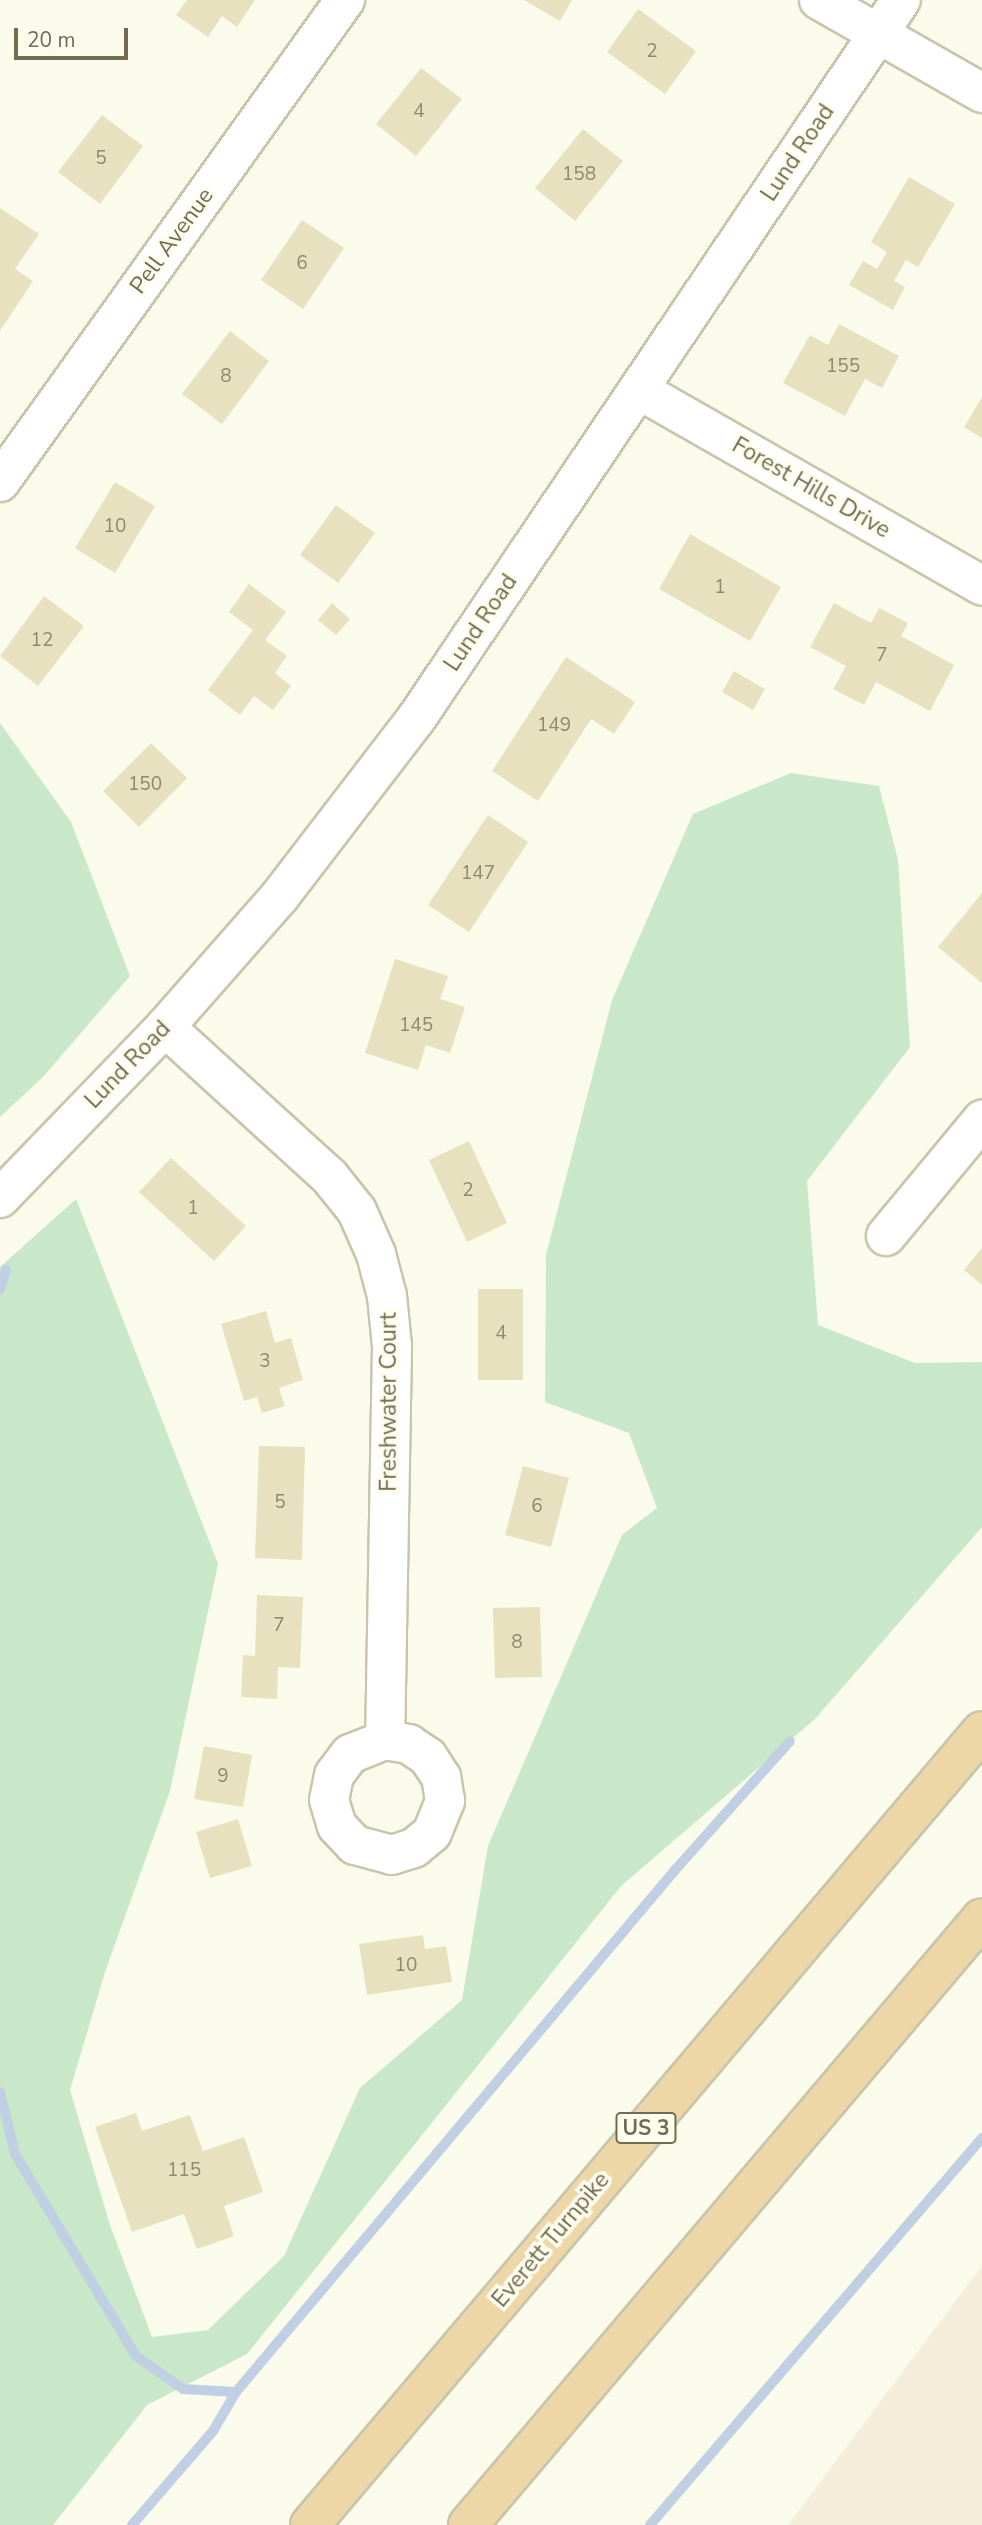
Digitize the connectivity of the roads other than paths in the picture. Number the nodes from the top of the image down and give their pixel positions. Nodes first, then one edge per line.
1 (345, 0) edge
2 (819, 0) edge
3 (901, 0) edge
4 (878, 34) junction
5 (982, 93) edge
6 (639, 390) junction
7 (0, 482) edge
8 (982, 586) edge
9 (165, 1027) junction
10 (982, 1120) edge
11 (0, 1198) edge
12 (886, 1236) dead end
13 (982, 1731) edge
14 (385, 1740) dead end
15 (982, 1918) edge
16 (310, 2525) edge
17 (468, 2525) edge

1 - 7 street, Pell Avenue
2 - 4 street
3 - 4 street, Lund Road
4 - 5 street
4 - 6 street, Lund Road
6 - 8 street, Forest Hills Drive
6 - 9 street, Lund Road
9 - 11 street, Lund Road
9 - 14 street, Freshwater Court
10 - 12 street
13 - 16 highway, Everett Turnpike / US 3
15 - 17 highway

